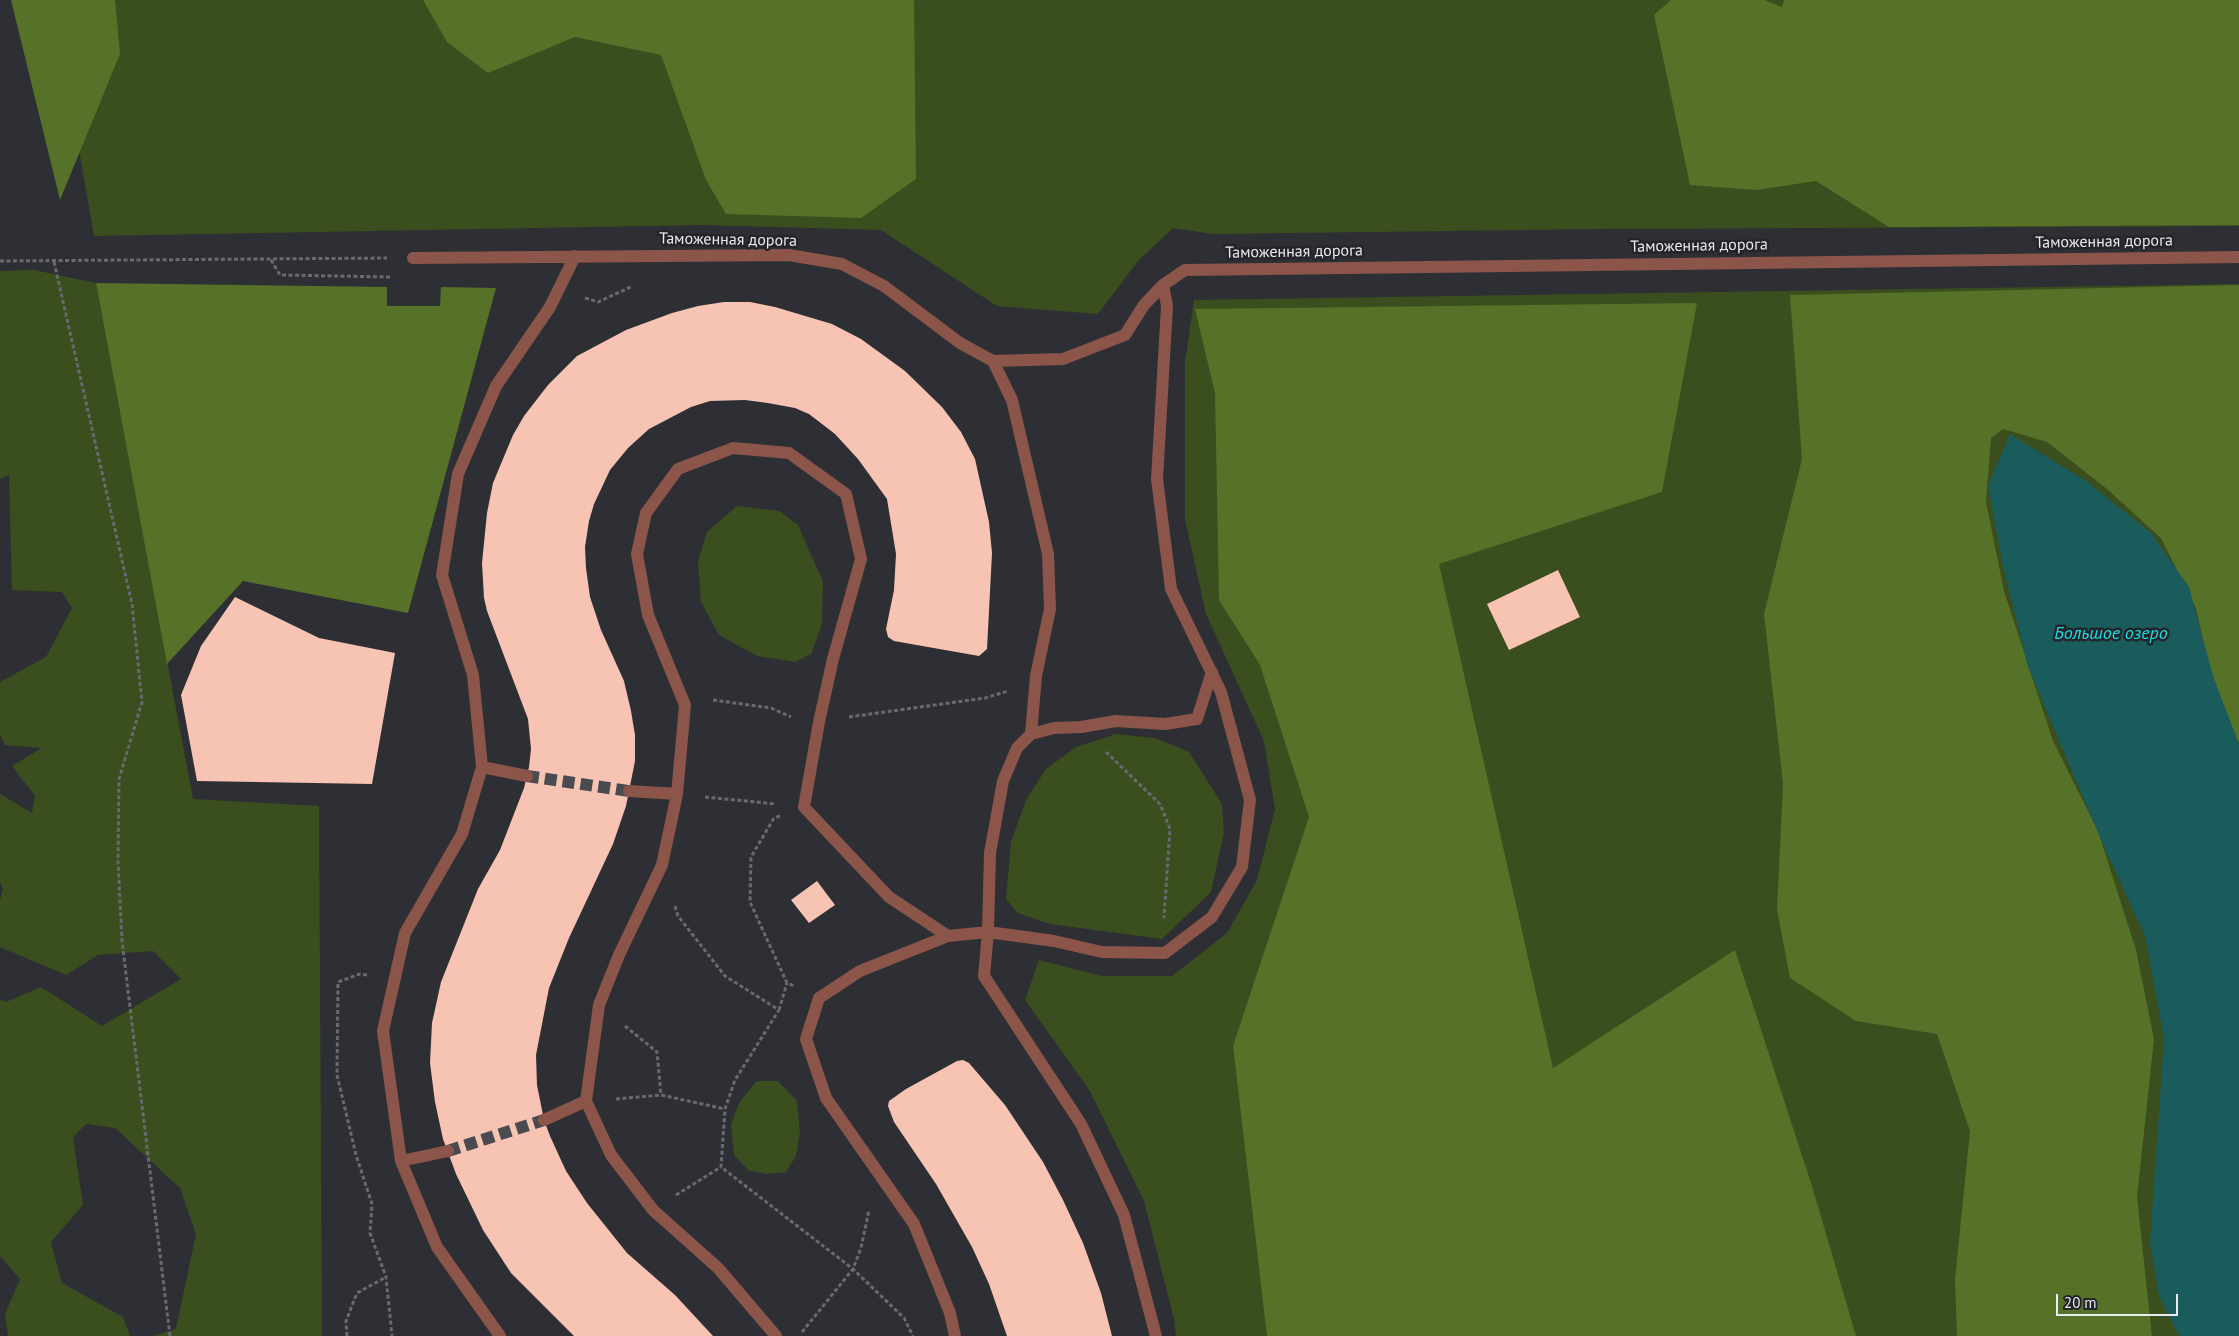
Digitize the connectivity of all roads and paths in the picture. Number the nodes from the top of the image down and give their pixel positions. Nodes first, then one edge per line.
1 (575, 256) junction
2 (2239, 257) edge
3 (413, 258) joint
4 (0, 261) edge
5 (54, 262) junction
6 (1163, 285) junction
7 (993, 361) junction
8 (1212, 672) junction
9 (1036, 676) junction
10 (685, 706) junction
11 (819, 722) junction
12 (1081, 727) junction
13 (1031, 734) junction
14 (482, 767) junction
15 (527, 776) tunnel mouth
16 (630, 791) tunnel mouth
17 (677, 794) junction
18 (804, 807) junction
19 (662, 865) junction
20 (988, 932) junction
21 (948, 936) junction
22 (1165, 953) junction
23 (395, 980) junction
24 (787, 983) junction
25 (819, 998) junction
26 (599, 1005) junction
27 (779, 1010) junction
28 (661, 1095) junction
29 (586, 1101) junction
30 (725, 1109) junction
31 (544, 1120) tunnel mouth
32 (448, 1151) tunnel mouth
33 (401, 1161) junction
34 (721, 1167) junction
35 (876, 1171) junction
36 (653, 1210) junction
37 (853, 1269) junction
38 (386, 1277) junction
39 (170, 1336) edge
40 (347, 1336) edge
41 (392, 1336) edge
42 (500, 1336) edge
43 (776, 1336) edge
44 (799, 1336) edge
45 (913, 1336) edge
46 (956, 1336) edge
47 (1156, 1336) edge

1 - 3 street, Таможенная дорога
1 - 7 street, Таможенная дорога
1 - 14 street
2 - 6 street, Таможенная дорога
3 - 5 path
4 - 5 path
5 - 39 path
6 - 7 street, Таможенная дорога
6 - 8 street
7 - 9 street
8 - 12 street
8 - 22 street
9 - 11 path
9 - 13 street
10 - 11 path
10 - 11 street
10 - 17 street
11 - 18 street
12 - 13 street
12 - 22 path
13 - 20 street
14 - 15 street
14 - 23 street
16 - 17 street
17 - 18 path
17 - 19 street
18 - 21 street
18 - 24 path
19 - 26 street
19 - 27 path
20 - 21 street
20 - 22 street
20 - 47 street
21 - 25 street
23 - 33 street
23 - 38 path
24 - 25 path
24 - 27 path
25 - 35 street
26 - 28 path
26 - 29 street
27 - 30 path
28 - 29 path
28 - 30 path
29 - 31 street
29 - 36 street
30 - 34 path
32 - 33 street
33 - 42 street
34 - 36 path
34 - 37 path
35 - 37 path
35 - 46 street
36 - 43 street
37 - 44 path
37 - 45 path
38 - 40 path
38 - 41 path

